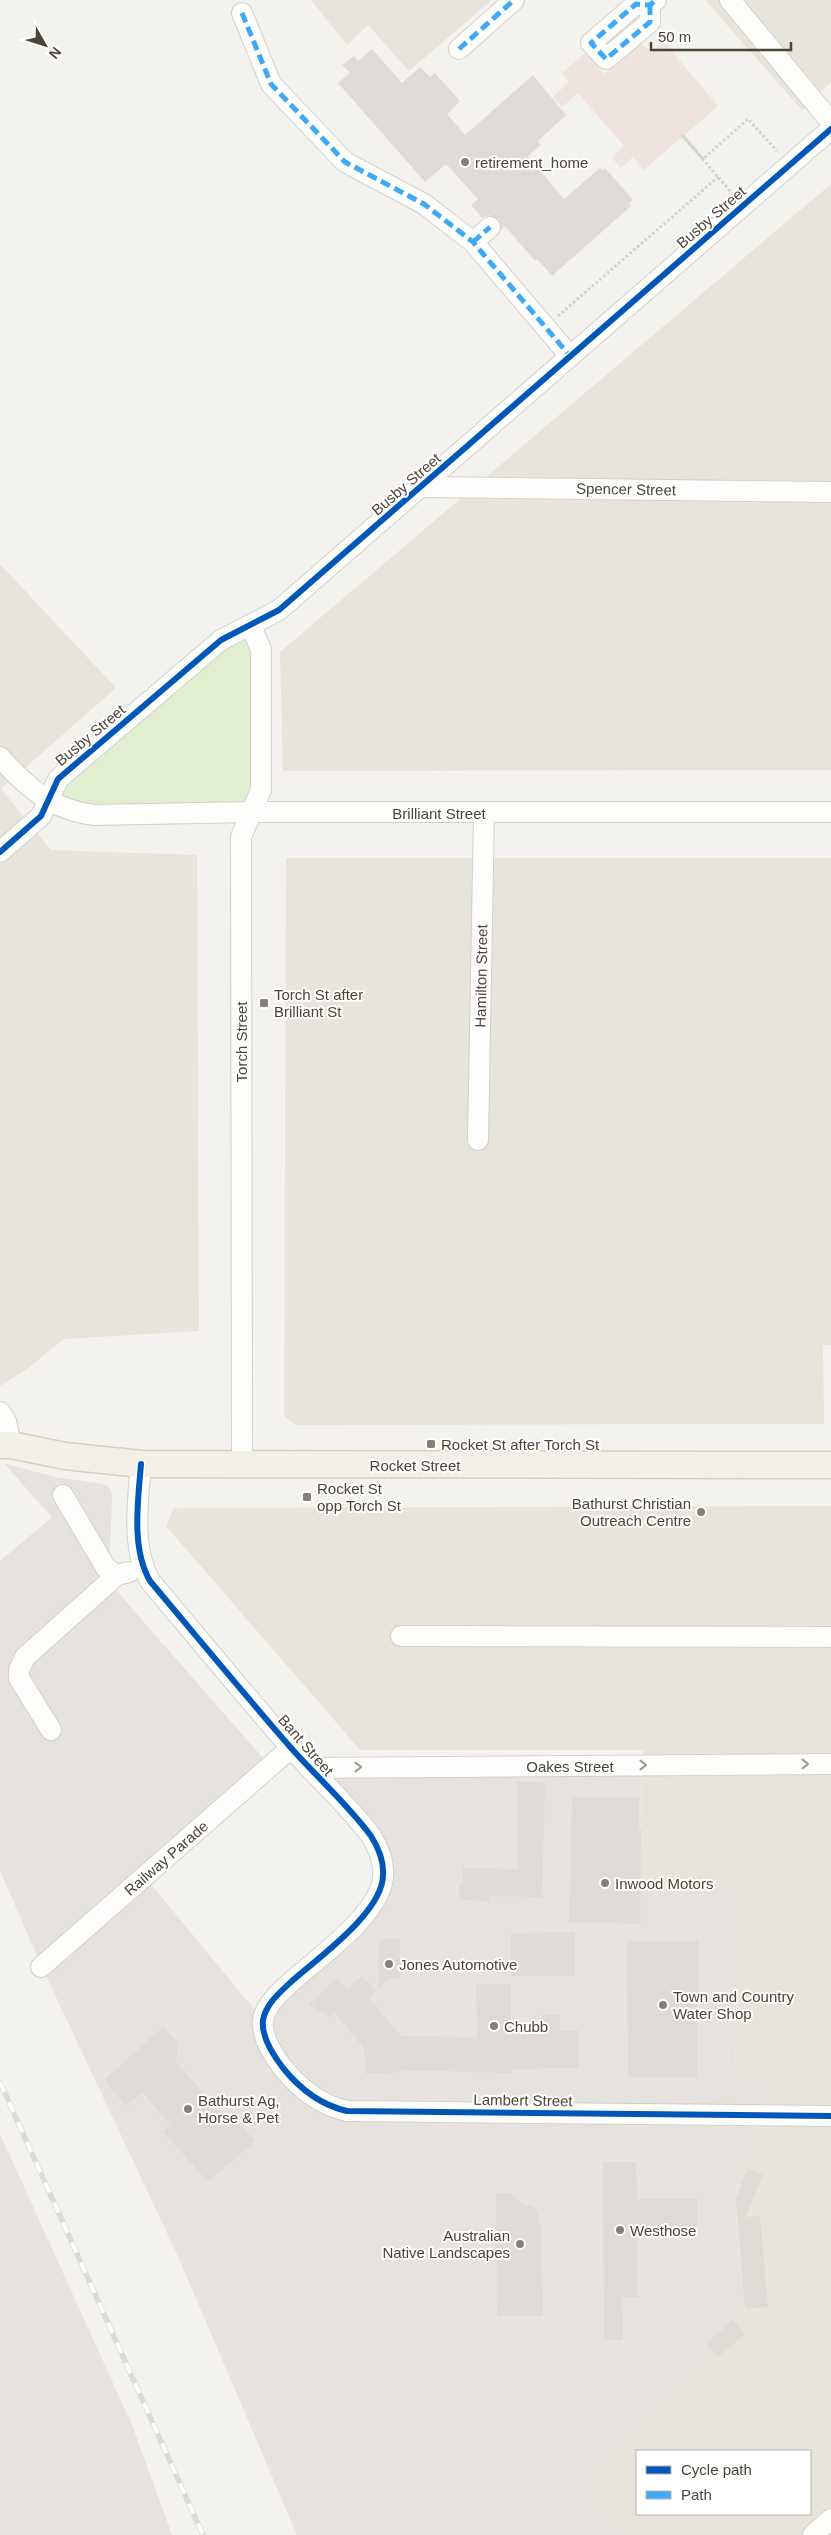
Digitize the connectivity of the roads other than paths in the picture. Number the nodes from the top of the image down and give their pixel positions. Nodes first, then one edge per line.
1 (514, 0) edge
2 (730, 0) edge
3 (242, 13) dead end
4 (459, 49) dead end
5 (831, 122) edge
6 (831, 129) edge
7 (490, 227) dead end
8 (473, 242) junction
9 (570, 356) junction
10 (422, 487) junction
11 (831, 492) edge
12 (250, 625) junction
13 (0, 757) edge
14 (49, 802) junction
15 (250, 812) junction
16 (831, 812) edge
17 (484, 813) junction
18 (0, 852) edge
19 (478, 1140) dead end
20 (0, 1412) edge
21 (5, 1445) edge
22 (141, 1464) junction
23 (242, 1465) junction
24 (831, 1465) edge
25 (64, 1495) dead end
26 (143, 1569) junction
27 (117, 1575) junction
28 (401, 1636) dead end
29 (831, 1637) edge
30 (51, 1730) dead end
31 (291, 1748) junction
32 (831, 1764) edge
33 (309, 1768) junction
34 (42, 1967) dead end
35 (263, 2021) joint
36 (831, 2116) edge
37 (831, 2519) edge
38 (813, 2535) edge

1 - 4 street
2 - 5 street
3 - 8 street
6 - 9 street, Busby Street
7 - 8 street
8 - 9 street
9 - 10 street, Busby Street
10 - 11 street, Spencer Street
10 - 12 street, Busby Street
12 - 14 street, Busby Street
12 - 15 street, Torch Street
13 - 14 street, Brilliant Street
14 - 15 street, Brilliant Street
14 - 18 street, Busby Street
15 - 17 street, Brilliant Street
15 - 23 street, Torch Street
16 - 17 street, Brilliant Street
17 - 19 street, Hamilton Street
20 - 21 street
21 - 22 main road, Rocket Street
22 - 23 main road, Rocket Street
22 - 26 street, Bant Street
23 - 24 main road, Rocket Street
25 - 27 street
26 - 27 street
26 - 31 street, Bant Street
27 - 30 street
28 - 29 street
31 - 33 street, Bant Street
31 - 34 street, Railway Parade
33 -> 32 street, Oakes Street
33 - 35 street, Bant Street
35 - 36 street, Lambert Street
37 - 38 street

